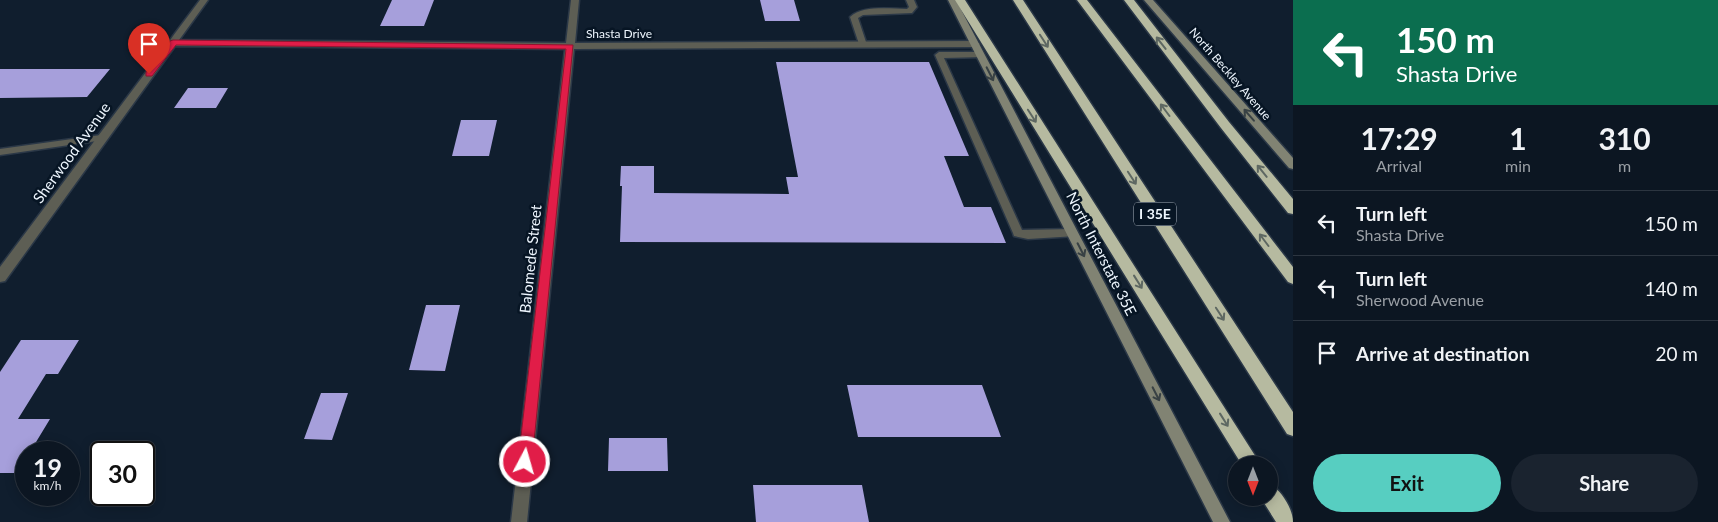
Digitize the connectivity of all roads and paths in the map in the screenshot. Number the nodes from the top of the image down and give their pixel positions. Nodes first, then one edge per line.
1 (204, 0) edge
2 (575, 0) edge
3 (910, 0) edge
4 (952, 0) edge
5 (960, 0) edge
6 (1018, 0) edge
7 (1082, 0) edge
8 (1129, 0) edge
9 (1148, 0) edge
10 (173, 42) junction
11 (863, 45) junction
12 (570, 46) junction
13 (977, 49) junction
14 (101, 138) junction
15 (0, 152) edge
16 (1293, 165) edge
17 (1293, 209) edge
18 (1072, 233) junction
19 (0, 277) edge
20 (1293, 278) edge
21 (1293, 428) edge
22 (1246, 456) edge
23 (1277, 506) edge
24 (518, 522) edge
25 (1222, 522) edge
26 (1286, 522) edge

1 - 10 street, Sherwood Avenue
2 - 12 street, Balomede Street
3 - 11 lane
4 - 13 main road, North Interstate 35E
5 -> 22 highway
6 -> 21 highway, I 35E
20 -> 7 highway
17 -> 8 highway
16 -> 9 main road, North Beckley Avenue
10 - 12 street, Shasta Drive
10 - 14 street, Sherwood Avenue
11 - 12 street, Shasta Drive
11 - 13 street, Shasta Drive
12 - 24 street, Balomede Street
13 -> 18 main road, North Interstate 35E
13 - 18 lane
14 - 15 lane
14 - 19 street, Sherwood Avenue
18 -> 25 main road, North Interstate 35E
23 - 26 highway

